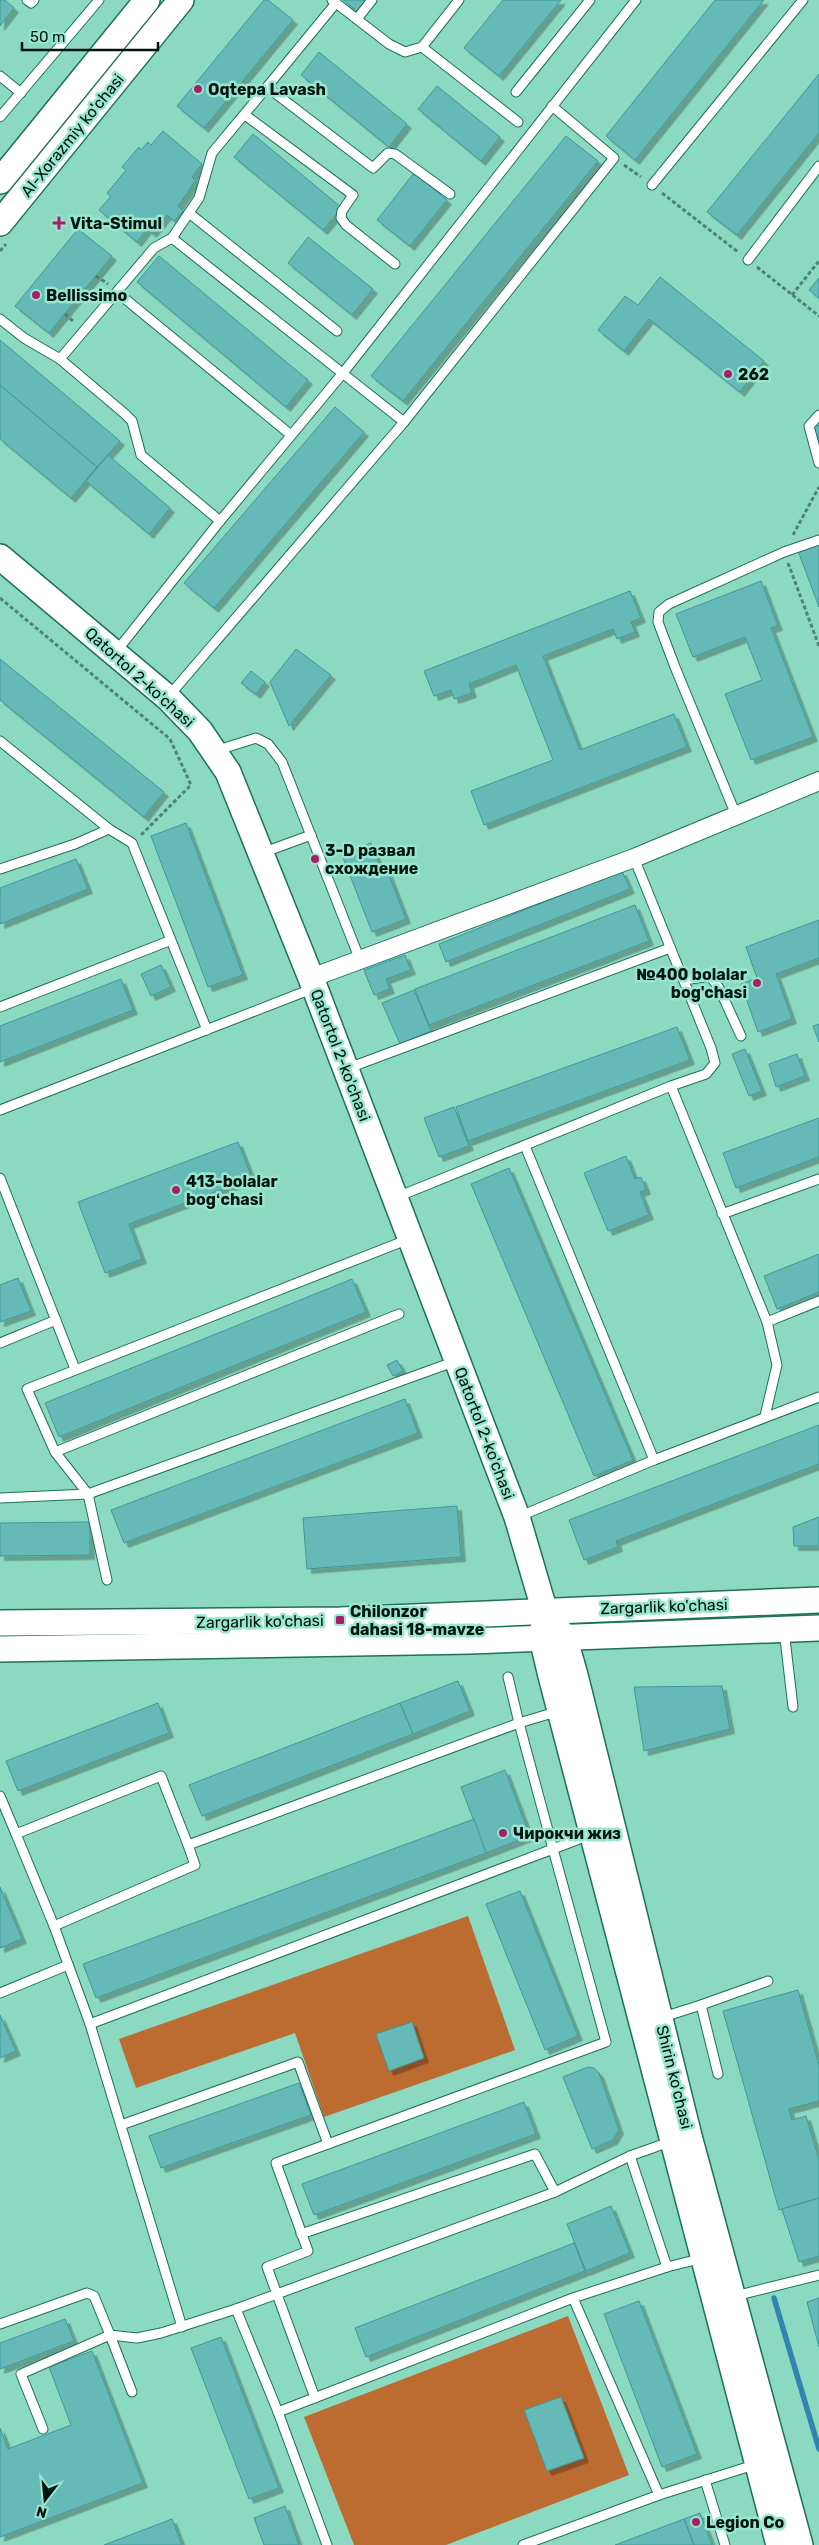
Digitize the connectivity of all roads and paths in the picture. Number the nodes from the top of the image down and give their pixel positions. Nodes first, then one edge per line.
1 (27, 0) edge
2 (34, 0) edge
3 (100, 0) edge
4 (148, 0) edge
5 (182, 0) edge
6 (372, 0) edge
7 (459, 0) edge
8 (590, 0) edge
9 (636, 0) edge
10 (803, 0) edge
11 (334, 2) edge
12 (357, 19) junction
13 (422, 47) junction
14 (0, 76) edge
15 (267, 87) junction
16 (516, 92) dead end
17 (20, 93) junction
18 (552, 106) junction
19 (245, 115) junction
20 (0, 117) edge
21 (518, 122) dead end
22 (614, 158) junction
23 (819, 166) edge
24 (0, 180) edge
25 (652, 186) junction
26 (450, 194) dead end
27 (189, 213) junction
28 (0, 223) edge
29 (172, 238) junction
30 (748, 260) junction
31 (819, 261) edge
32 (395, 264) dead end
33 (118, 293) junction
34 (792, 295) junction
35 (819, 316) edge
36 (0, 319) edge
37 (337, 331) dead end
38 (60, 359) junction
39 (344, 373) junction
40 (819, 416) edge
41 (404, 422) junction
42 (291, 435) junction
43 (819, 463) edge
44 (819, 487) edge
45 (220, 521) junction
46 (819, 540) edge
47 (784, 552) junction
48 (0, 557) edge
49 (0, 598) edge
50 (819, 646) edge
51 (115, 653) junction
52 (168, 698) junction
53 (0, 741) edge
54 (215, 751) junction
55 (819, 781) edge
56 (736, 815) junction
57 (109, 829) junction
58 (311, 835) junction
59 (132, 843) junction
60 (261, 854) junction
61 (634, 858) junction
62 (0, 869) edge
63 (170, 941) junction
64 (670, 948) junction
65 (360, 960) junction
66 (684, 980) junction
67 (313, 983) junction
68 (0, 1007) edge
69 (207, 1030) junction
70 (741, 1036) dead end
71 (346, 1069) junction
72 (671, 1086) junction
73 (0, 1110) edge
74 (525, 1146) junction
75 (0, 1178) edge
76 (819, 1179) edge
77 (395, 1198) junction
78 (4, 1202) edge
79 (722, 1214) junction
80 (410, 1238) junction
81 (819, 1301) edge
82 (399, 1314) dead end
83 (56, 1320) junction
84 (767, 1322) junction
85 (0, 1343) edge
86 (457, 1361) junction
87 (75, 1369) junction
88 (819, 1397) edge
89 (764, 1416) junction
90 (55, 1452) junction
91 (654, 1460) junction
92 (88, 1494) junction
93 (0, 1498) edge
94 (517, 1517) junction
95 (107, 1580) dead end
96 (819, 1600) edge
97 (545, 1612) junction
98 (0, 1623) edge
99 (819, 1628) edge
100 (784, 1630) junction
101 (553, 1637) junction
102 (0, 1649) edge
103 (508, 1677) dead end
104 (793, 1707) dead end
105 (560, 1710) junction
106 (519, 1723) junction
107 (0, 1796) edge
108 (602, 1831) junction
109 (16, 1834) junction
110 (188, 1845) junction
111 (553, 1849) junction
112 (54, 1926) junction
113 (68, 1964) junction
114 (768, 1981) dead end
115 (0, 1993) edge
116 (700, 2005) junction
117 (660, 2018) junction
118 (90, 2024) junction
119 (718, 2074) dead end
120 (121, 2125) junction
121 (681, 2138) junction
122 (328, 2144) junction
123 (630, 2156) junction
124 (555, 2192) junction
125 (301, 2234) junction
126 (712, 2255) junction
127 (667, 2267) junction
128 (819, 2275) edge
129 (276, 2294) junction
130 (732, 2297) junction
131 (573, 2298) junction
132 (236, 2309) junction
133 (0, 2324) edge
134 (182, 2327) junction
135 (110, 2334) junction
136 (132, 2392) dead end
137 (315, 2398) junction
138 (278, 2412) junction
139 (43, 2429) dead end
140 (766, 2461) junction
141 (705, 2480) junction
142 (659, 2494) junction
143 (327, 2545) edge
144 (523, 2545) edge
145 (725, 2545) edge
146 (779, 2545) edge
147 (800, 2545) edge

1 - 2 lane
3 - 17 lane
4 - 24 main road, Al-Xorazmiy ko'chasi
5 - 28 main road, Al-Xorazmiy ko'chasi
6 - 12 lane
7 - 13 lane
8 - 16 lane
9 - 18 lane
10 - 25 lane
11 - 12 lane
11 - 15 lane
12 - 13 lane
13 - 21 lane
14 - 17 lane
15 - 19 lane
15 - 26 lane
17 - 20 lane
18 - 22 lane
18 - 39 lane
19 - 27 lane
19 - 32 lane
22 - 25 path
22 - 41 lane
23 - 30 lane
25 - 30 path
27 - 29 lane
27 - 37 lane
29 - 33 lane
29 - 39 lane
30 - 34 path
31 - 34 path
33 - 38 lane
33 - 42 lane
34 - 35 path
36 - 38 lane
38 - 45 lane
39 - 41 lane
39 - 42 lane
40 - 43 lane
41 - 52 lane
42 - 45 lane
44 - 47 path
45 - 51 lane
46 - 47 lane
47 - 50 path
47 - 56 lane
48 - 51 main road, Qatortol 2-ko'chasi
49 - 59 path
51 - 52 main road, Qatortol 2-ko'chasi
52 - 54 main road, Qatortol 2-ko'chasi
53 - 57 lane
54 - 58 lane
54 - 60 main road, Qatortol 2-ko'chasi
55 - 56 street
56 - 61 street
57 - 59 lane
57 - 62 lane
58 - 60 lane
58 - 65 lane
59 - 63 lane
60 - 67 main road, Qatortol 2-ko'chasi
61 - 64 lane
61 - 65 street
63 - 68 lane
63 - 69 lane
64 - 66 lane
64 - 71 lane
65 - 67 street
66 - 70 lane
66 - 72 lane
67 - 69 lane
67 - 71 main road, Qatortol 2-ko'chasi
69 - 73 lane
71 - 77 main road, Qatortol 2-ko'chasi
72 - 74 lane
72 - 79 lane
74 - 77 lane
74 - 91 lane
75 - 78 lane
76 - 79 lane
77 - 80 main road, Qatortol 2-ko'chasi
78 - 83 lane
79 - 84 lane
80 - 86 main road, Qatortol 2-ko'chasi
80 - 87 lane
81 - 84 lane
82 - 90 lane
83 - 85 lane
83 - 87 lane
84 - 89 lane
86 - 92 lane
86 - 94 main road, Qatortol 2-ko'chasi
87 - 90 lane
88 - 89 lane
89 - 91 lane
90 - 92 lane
91 - 94 lane
92 - 93 lane
92 - 95 lane
94 - 97 main road, Qatortol 2-ko'chasi
96 - 97 main road, Zargarlik ko'chasi
97 - 98 main road, Zargarlik ko'chasi
97 - 101 main road, Shirin ko'chasi
99 - 100 main road, Zargarlik ko'chasi
100 - 101 main road, Zargarlik ko'chasi
100 - 104 lane
101 - 102 main road, Zargarlik ko'chasi
101 - 105 main road, Shirin ko'chasi
101 - 108 main road, Shirin ko'chasi
103 - 106 lane
105 - 106 lane
105 - 108 main road, Shirin ko'chasi
106 - 110 lane
106 - 111 lane
107 - 109 lane
108 - 111 lane
108 - 117 main road, Shirin ko'chasi
108 - 121 main road, Shirin ko'chasi
109 - 110 lane
109 - 112 lane
110 - 112 lane
111 - 118 lane
111 - 122 lane
112 - 113 lane
113 - 115 lane
113 - 118 lane
114 - 116 lane
116 - 117 lane
116 - 119 lane
117 - 121 main road, Shirin ko'chasi
118 - 120 lane
120 - 122 lane
120 - 134 lane
121 - 123 lane
121 - 126 main road, Shirin ko'chasi
122 - 125 lane
123 - 124 lane
123 - 127 lane
124 - 125 lane
124 - 129 lane
125 - 129 lane
126 - 127 lane
126 - 130 main road, Shirin ko'chasi
126 - 140 main road, Shirin ko'chasi
127 - 131 lane
128 - 130 lane
129 - 132 lane
129 - 137 lane
130 - 140 main road, Shirin ko'chasi
131 - 137 lane
131 - 142 lane
132 - 134 lane
132 - 138 lane
133 - 135 lane
134 - 135 lane
135 - 136 lane
135 - 139 lane
137 - 138 lane
138 - 143 lane
140 - 141 lane
140 - 146 main road, Shirin ko'chasi
140 - 147 main road, Shirin ko'chasi
141 - 142 lane
141 - 145 lane
142 - 144 lane

